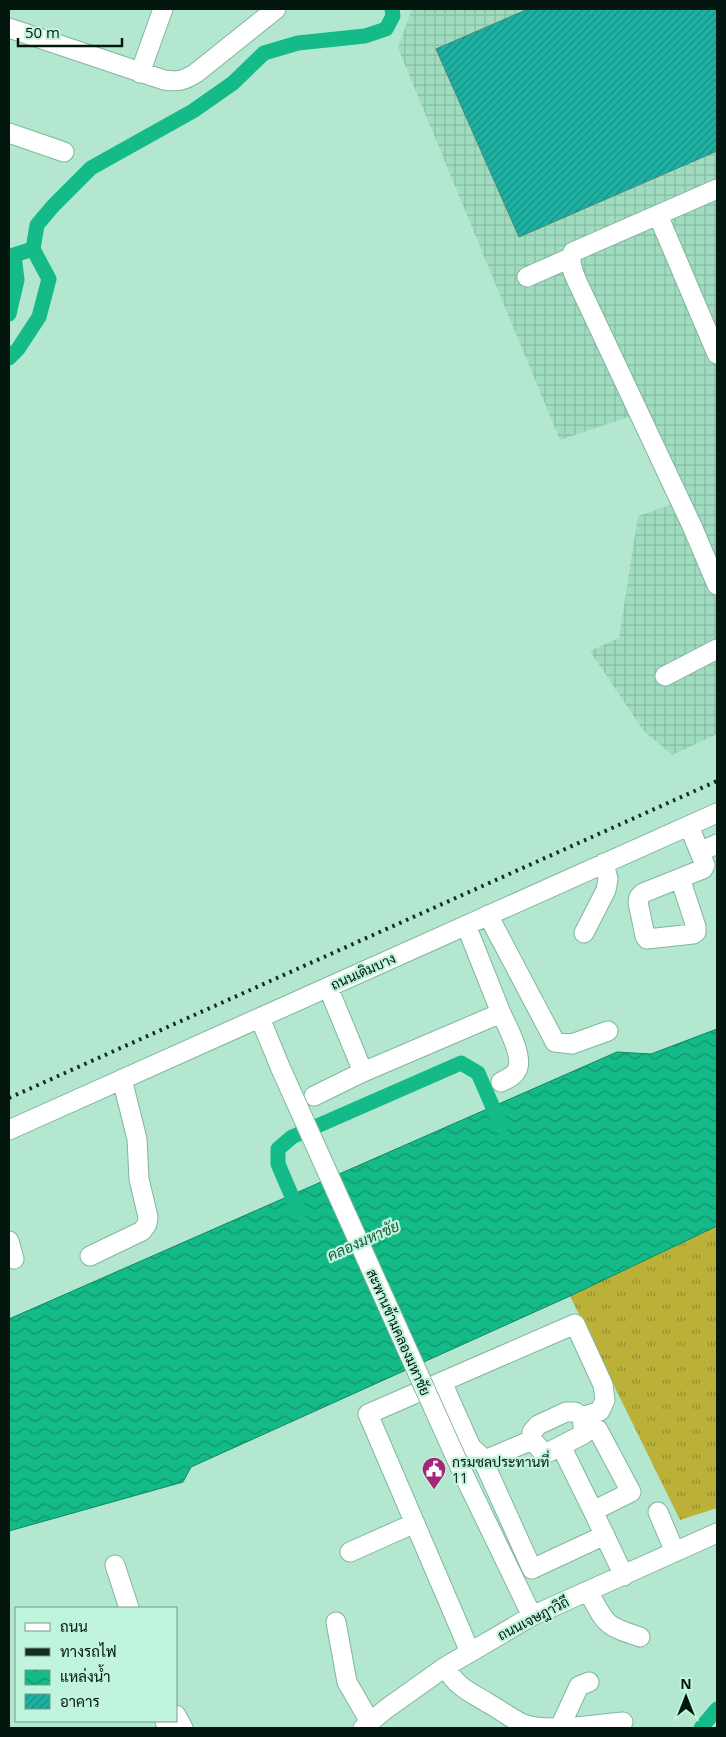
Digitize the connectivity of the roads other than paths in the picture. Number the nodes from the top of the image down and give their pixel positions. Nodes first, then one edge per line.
1 (163, 9) edge
2 (276, 9) edge
3 (9, 28) edge
4 (140, 73) junction
5 (9, 133) edge
6 (64, 152) dead end
7 (717, 188) edge
8 (658, 215) junction
9 (570, 258) junction
10 (527, 276) dead end
11 (717, 354) edge
12 (717, 584) edge
13 (717, 649) edge
14 (665, 676) dead end
15 (717, 813) edge
16 (689, 826) junction
17 (709, 848) edge
18 (604, 863) junction
19 (680, 878) dead end
20 (488, 915) junction
21 (466, 925) junction
22 (584, 933) dead end
23 (328, 987) junction
24 (502, 1013) junction
25 (260, 1018) junction
26 (608, 1030) dead end
27 (363, 1072) junction
28 (122, 1079) junction
29 (501, 1082) dead end
30 (314, 1096) dead end
31 (9, 1130) edge
32 (90, 1256) dead end
33 (442, 1382) junction
34 (583, 1423) junction
35 (532, 1440) junction
36 (560, 1446) junction
37 (483, 1461) junction
38 (593, 1511) junction
39 (658, 1512) dead end
40 (415, 1523) junction
41 (717, 1533) edge
42 (605, 1536) junction
43 (350, 1552) dead end
44 (675, 1552) junction
45 (114, 1565) dead end
46 (624, 1576) junction
47 (588, 1592) junction
48 (128, 1607) edge
49 (532, 1616) junction
50 (336, 1622) dead end
51 (640, 1637) dead end
52 (470, 1652) junction
53 (445, 1667) junction
54 (589, 1682) dead end
55 (623, 1722) dead end
56 (367, 1725) edge
57 (560, 1727) edge

1 - 4 street
2 - 4 street
3 - 4 street
5 - 6 street
7 - 8 street
8 - 9 street
8 - 11 street
9 - 10 street
9 - 12 street
13 - 14 street
15 - 16 street, ถนนเดิมบาง
16 - 17 street
16 - 18 street, ถนนเดิมบาง
17 - 19 street
18 - 20 street, ถนนเดิมบาง
18 - 22 street
20 - 21 street, ถนนเดิมบาง
20 - 26 street
21 - 23 street, ถนนเดิมบาง
21 - 24 street
23 - 25 street, ถนนเดิมบาง
23 - 27 street
24 - 27 street
24 - 29 street
25 - 28 street, ถนนเดิมบาง
25 - 49 street, สะพานข้ามคลองมหาชัย, bridge
27 - 30 street
28 - 31 street, ถนนเดิมบาง
28 - 32 street
33 - 34 street
33 - 37 street
33 - 40 street
34 - 35 street
34 - 36 street
34 - 38 street
35 - 36 street
35 - 37 street
36 - 38 street
37 - 42 street
38 - 42 street
39 - 44 street
40 - 43 street
40 - 52 street
41 - 44 street, ถนนเจษฎาวิถี
42 - 46 street
44 - 46 street, ถนนเจษฎาวิถี
45 - 48 street
46 - 47 street, ถนนเจษฎาวิถี
47 - 49 street, ถนนเจษฎาวิถี
47 - 51 street
49 - 52 street, ถนนเจษฎาวิถี
50 - 56 street
52 - 53 street, ถนนเจษฎาวิถี
53 - 56 street, ถนนเจษฎาวิถี
53 - 57 street
54 - 57 street
55 - 57 street

